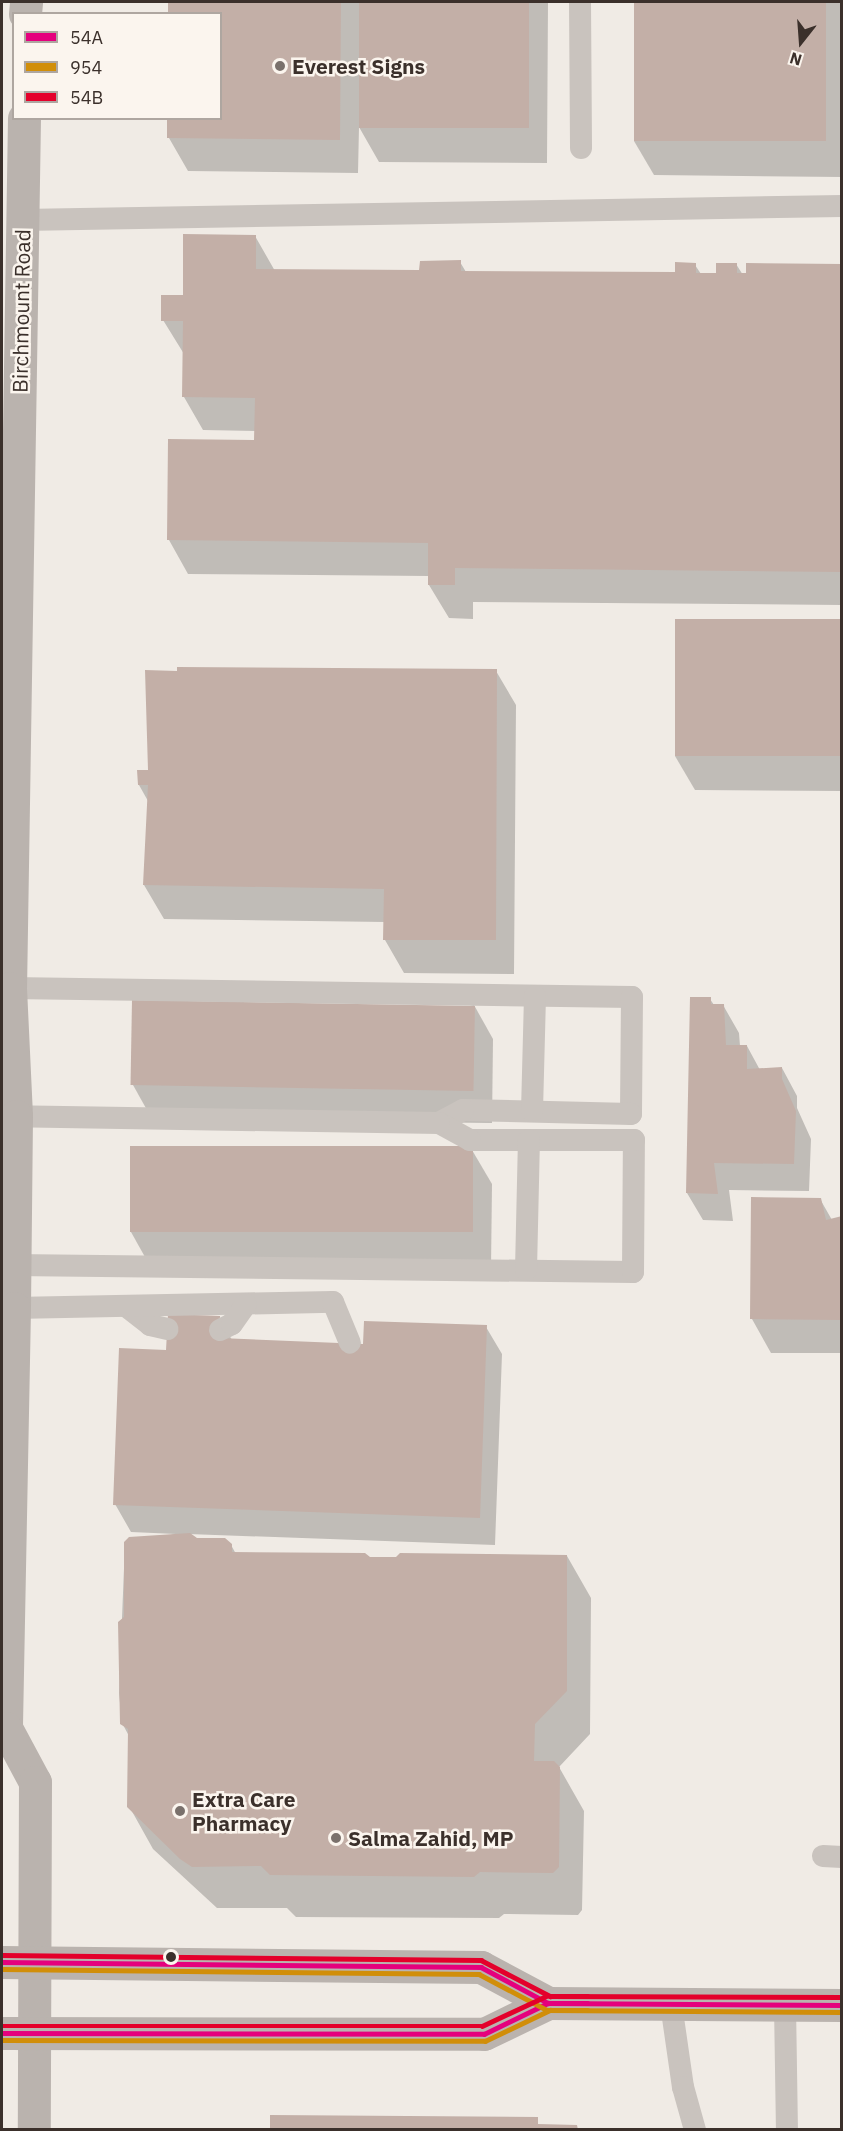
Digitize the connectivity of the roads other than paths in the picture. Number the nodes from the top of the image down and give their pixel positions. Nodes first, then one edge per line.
1 (580, 2) edge
2 (24, 120) edge
3 (581, 148) dead end
4 (842, 206) edge
5 (22, 220) junction
6 (10, 988) junction
7 (535, 996) junction
8 (532, 1112) junction
9 (16, 1116) junction
10 (439, 1123) junction
11 (529, 1140) junction
12 (13, 1265) junction
13 (526, 1270) junction
14 (246, 1304) junction
15 (126, 1306) junction
16 (14, 1308) junction
17 (168, 1329) dead end
18 (219, 1330) dead end
19 (8, 1342) edge
20 (350, 1343) dead end
21 (4, 1731) edge
22 (2, 1962) edge
23 (34, 1963) junction
24 (548, 2003) junction
25 (671, 2004) junction
26 (785, 2005) junction
27 (842, 2005) edge
28 (2, 2033) edge
29 (35, 2034) junction
30 (34, 2130) edge
31 (694, 2130) edge
32 (787, 2130) edge

1 - 3 lane
2 - 5 main road, Birchmount Road
4 - 5 lane
5 - 6 main road, Birchmount Road
6 - 7 lane
6 - 9 main road, Birchmount Road
7 - 8 lane
7 - 8 lane
8 - 10 lane
9 - 10 lane
9 - 12 main road, Birchmount Road
10 - 11 lane
11 - 13 lane
11 - 13 lane
12 - 13 lane
12 - 16 main road, Birchmount Road
14 - 15 lane
14 - 18 lane
14 - 20 lane
15 - 16 lane
15 - 17 lane
16 - 19 main road, Birchmount Road
19 - 21 main road, Birchmount Road
21 - 23 main road, Birchmount Road
22 - 23 main road
23 - 24 main road
23 - 29 main road, Birchmount Road
24 - 25 main road
24 - 29 main road
25 - 26 main road
25 - 31 lane
26 - 27 main road
26 - 32 lane
28 - 29 main road
29 - 30 main road, Birchmount Road

